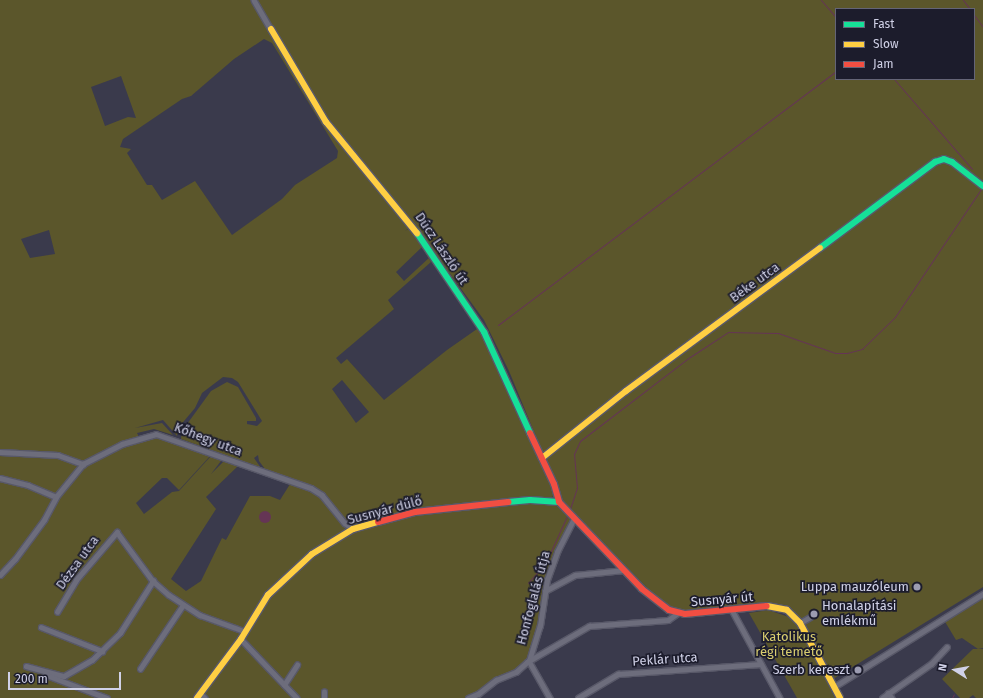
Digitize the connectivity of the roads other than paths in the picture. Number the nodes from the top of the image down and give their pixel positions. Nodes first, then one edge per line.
1 (254, 0) edge
2 (271, 29) joint
3 (983, 186) edge
4 (0, 452) edge
5 (542, 458) junction
6 (83, 464) junction
7 (0, 478) edge
8 (56, 497) junction
9 (559, 502) junction
10 (570, 515) junction
11 (353, 529) junction
12 (624, 570) junction
13 (0, 575) edge
14 (153, 581) junction
15 (545, 592) junction
16 (983, 594) edge
17 (184, 605) junction
18 (732, 610) junction
19 (57, 612) dead end
20 (678, 613) junction
21 (810, 617) dead end
22 (800, 623) junction
23 (41, 626) dead end
24 (244, 631) junction
25 (241, 639) junction
26 (947, 647) dead end
27 (102, 651) junction
28 (532, 651) junction
29 (540, 654) junction
30 (529, 661) junction
31 (761, 664) junction
32 (297, 665) dead end
33 (26, 666) dead end
34 (140, 669) dead end
35 (49, 676) dead end
36 (56, 677) junction
37 (284, 685) junction
38 (834, 687) junction
39 (324, 692) dead end
40 (888, 693) junction
41 (201, 696) edge
42 (107, 698) edge
43 (297, 698) edge
44 (324, 698) edge
45 (468, 698) edge
46 (550, 698) edge
47 (578, 698) edge
48 (780, 698) edge
49 (840, 698) edge
50 (882, 698) edge
51 (892, 698) edge

1 - 2 street
2 - 5 street, Dúcz László út
3 - 5 street, Béke utca
4 - 6 street
5 - 9 street, Dúcz László út
6 - 8 street, Kőhegy utca
6 - 11 street, Kőhegy utca
7 - 8 street
8 - 13 street, Kőhegy utca
9 - 10 street, Susnyár út
9 - 11 street, Susnyár dűlő
10 - 12 street, Susnyár út
10 - 15 street, Honfoglalás útja
11 - 24 street, Susnyár dűlő
12 - 15 street
12 - 20 street, Susnyár út
14 - 17 street
14 - 19 street, Dézsa utca
14 - 27 street
15 - 28 street, Honfoglalás útja
16 - 38 street
17 - 24 street
17 - 34 street
18 - 20 street, Susnyár út
18 - 22 street, Susnyár út
18 - 31 street
20 - 29 street
21 - 22 street
22 - 38 street, Susnyár út
23 - 27 street
24 - 25 street, Susnyár dűlő
25 - 37 street
25 - 41 street, Susnyár dűlő
26 - 40 street
27 - 36 street
28 - 29 street
28 - 30 street, Honfoglalás útja
29 - 30 street
30 - 45 street, Honfoglalás útja
30 - 46 street
31 - 47 street, Peklár utca
31 - 48 street
32 - 37 street
33 - 36 street
35 - 36 street
36 - 42 street
37 - 43 street
38 - 49 street, Susnyár út
39 - 44 street
40 - 50 street
40 - 51 street

